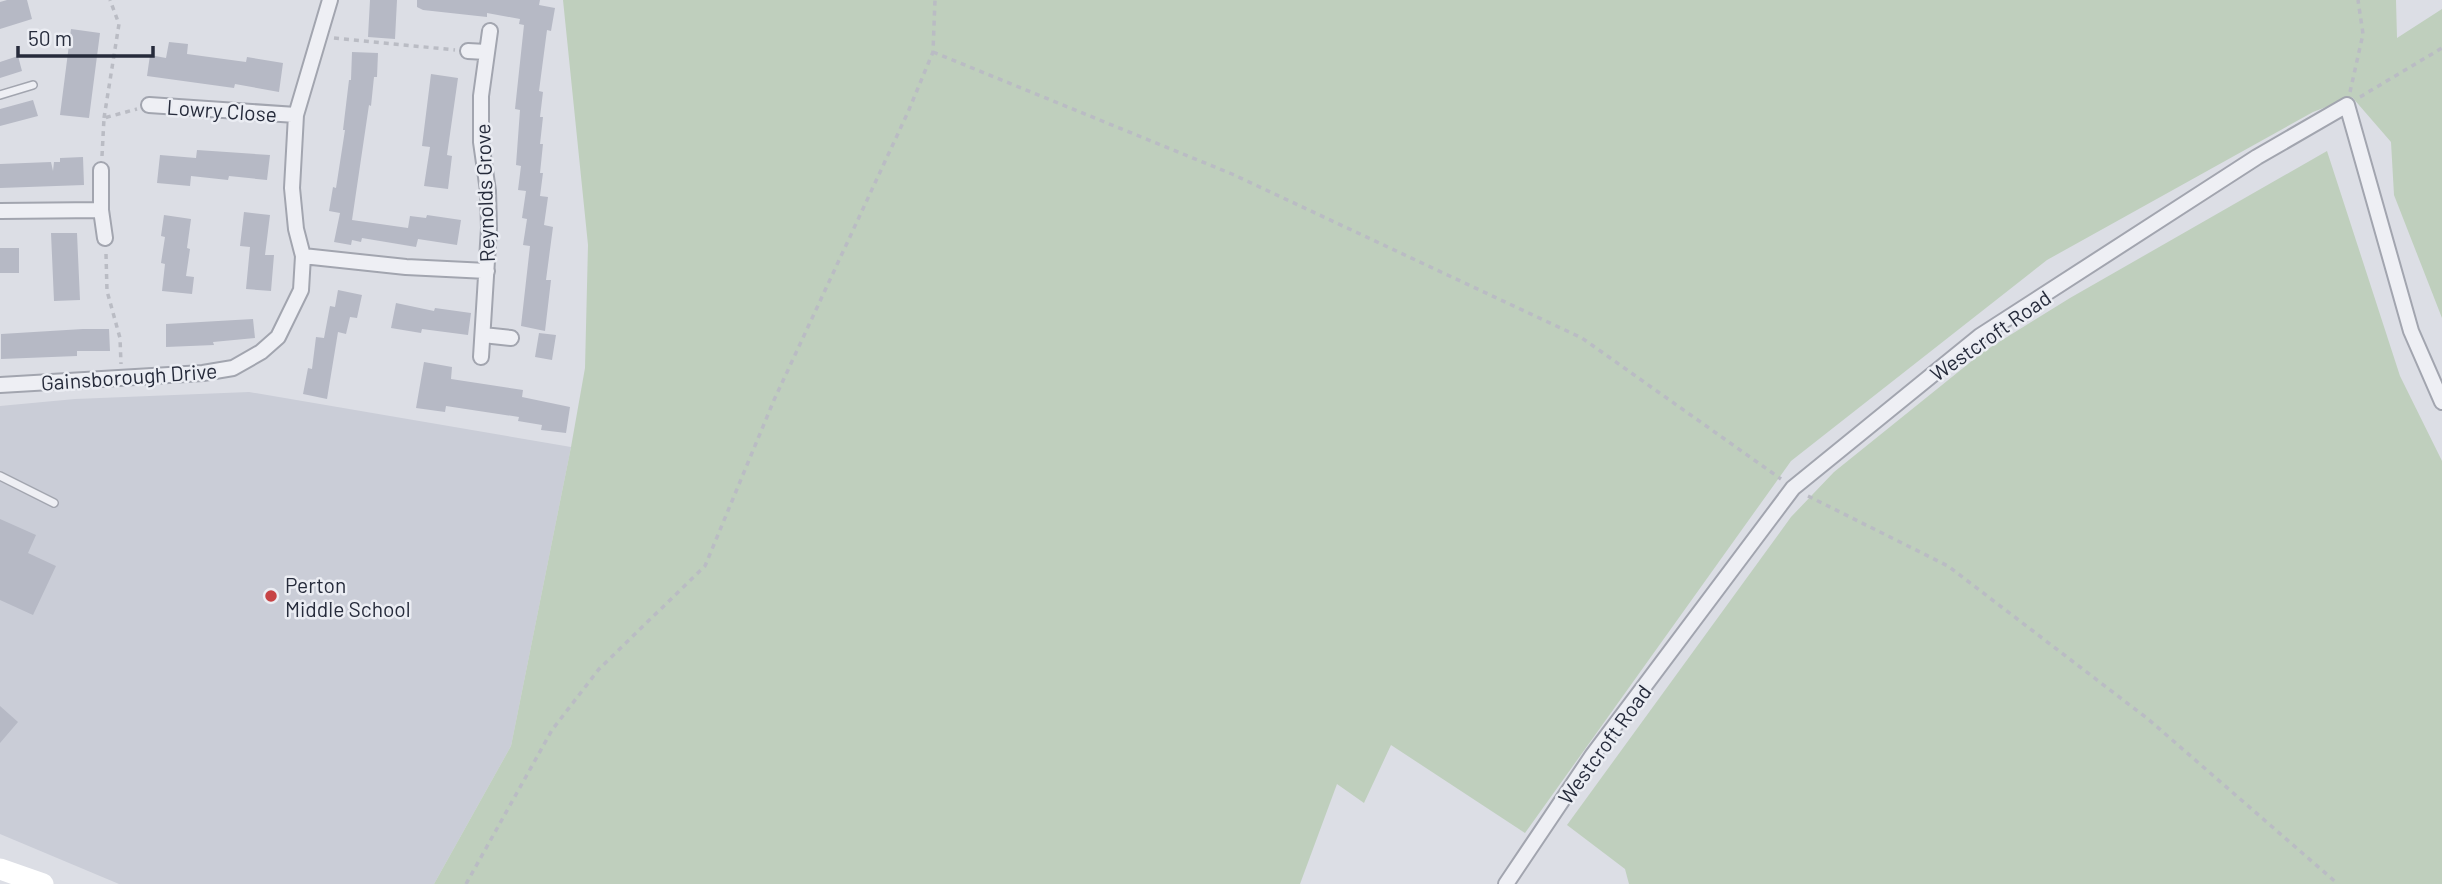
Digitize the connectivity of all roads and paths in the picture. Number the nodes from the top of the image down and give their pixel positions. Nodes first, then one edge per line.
1 (110, 0) edge
2 (330, 0) edge
3 (935, 0) edge
4 (2358, 0) edge
5 (490, 31) dead end
6 (319, 36) junction
7 (2442, 48) edge
8 (468, 51) joint
9 (486, 52) junction
10 (933, 52) junction
11 (33, 85) dead end
12 (0, 94) edge
13 (149, 105) joint
14 (2347, 105) junction
15 (296, 115) junction
16 (104, 118) junction
17 (101, 170) joint
18 (101, 210) junction
19 (0, 211) edge
20 (105, 238) joint
21 (303, 256) junction
22 (487, 271) junction
23 (483, 335) junction
24 (510, 338) dead end
25 (481, 357) dead end
26 (122, 378) junction
27 (0, 385) edge
28 (2442, 402) edge
29 (0, 476) edge
30 (1793, 488) junction
31 (54, 503) dead end
32 (0, 869) edge
33 (43, 884) edge
34 (466, 884) edge
35 (1506, 884) edge
36 (2338, 884) edge

1 - 16 path
2 - 6 street, Gainsborough Drive
3 - 10 path
4 - 14 path
5 - 9 street, Reynolds Grove
6 - 8 path
6 - 15 street, Gainsborough Drive
7 - 14 path
8 - 9 street
9 - 22 street, Reynolds Grove
10 - 30 path
10 - 34 path
11 - 12 lane
13 - 15 street, Lowry Close
13 - 16 path
14 - 28 street
14 - 30 street, Westcroft Road
15 - 21 street, Gainsborough Drive
16 - 17 path
17 - 18 street
18 - 19 street
18 - 20 street
20 - 26 path
21 - 22 street
21 - 26 street, Gainsborough Drive
22 - 23 street, Reynolds Grove
23 - 24 street
23 - 25 street, Reynolds Grove
26 - 27 street, Gainsborough Drive
29 - 31 lane
30 - 35 street, Westcroft Road
30 - 36 path
32 - 33 street

